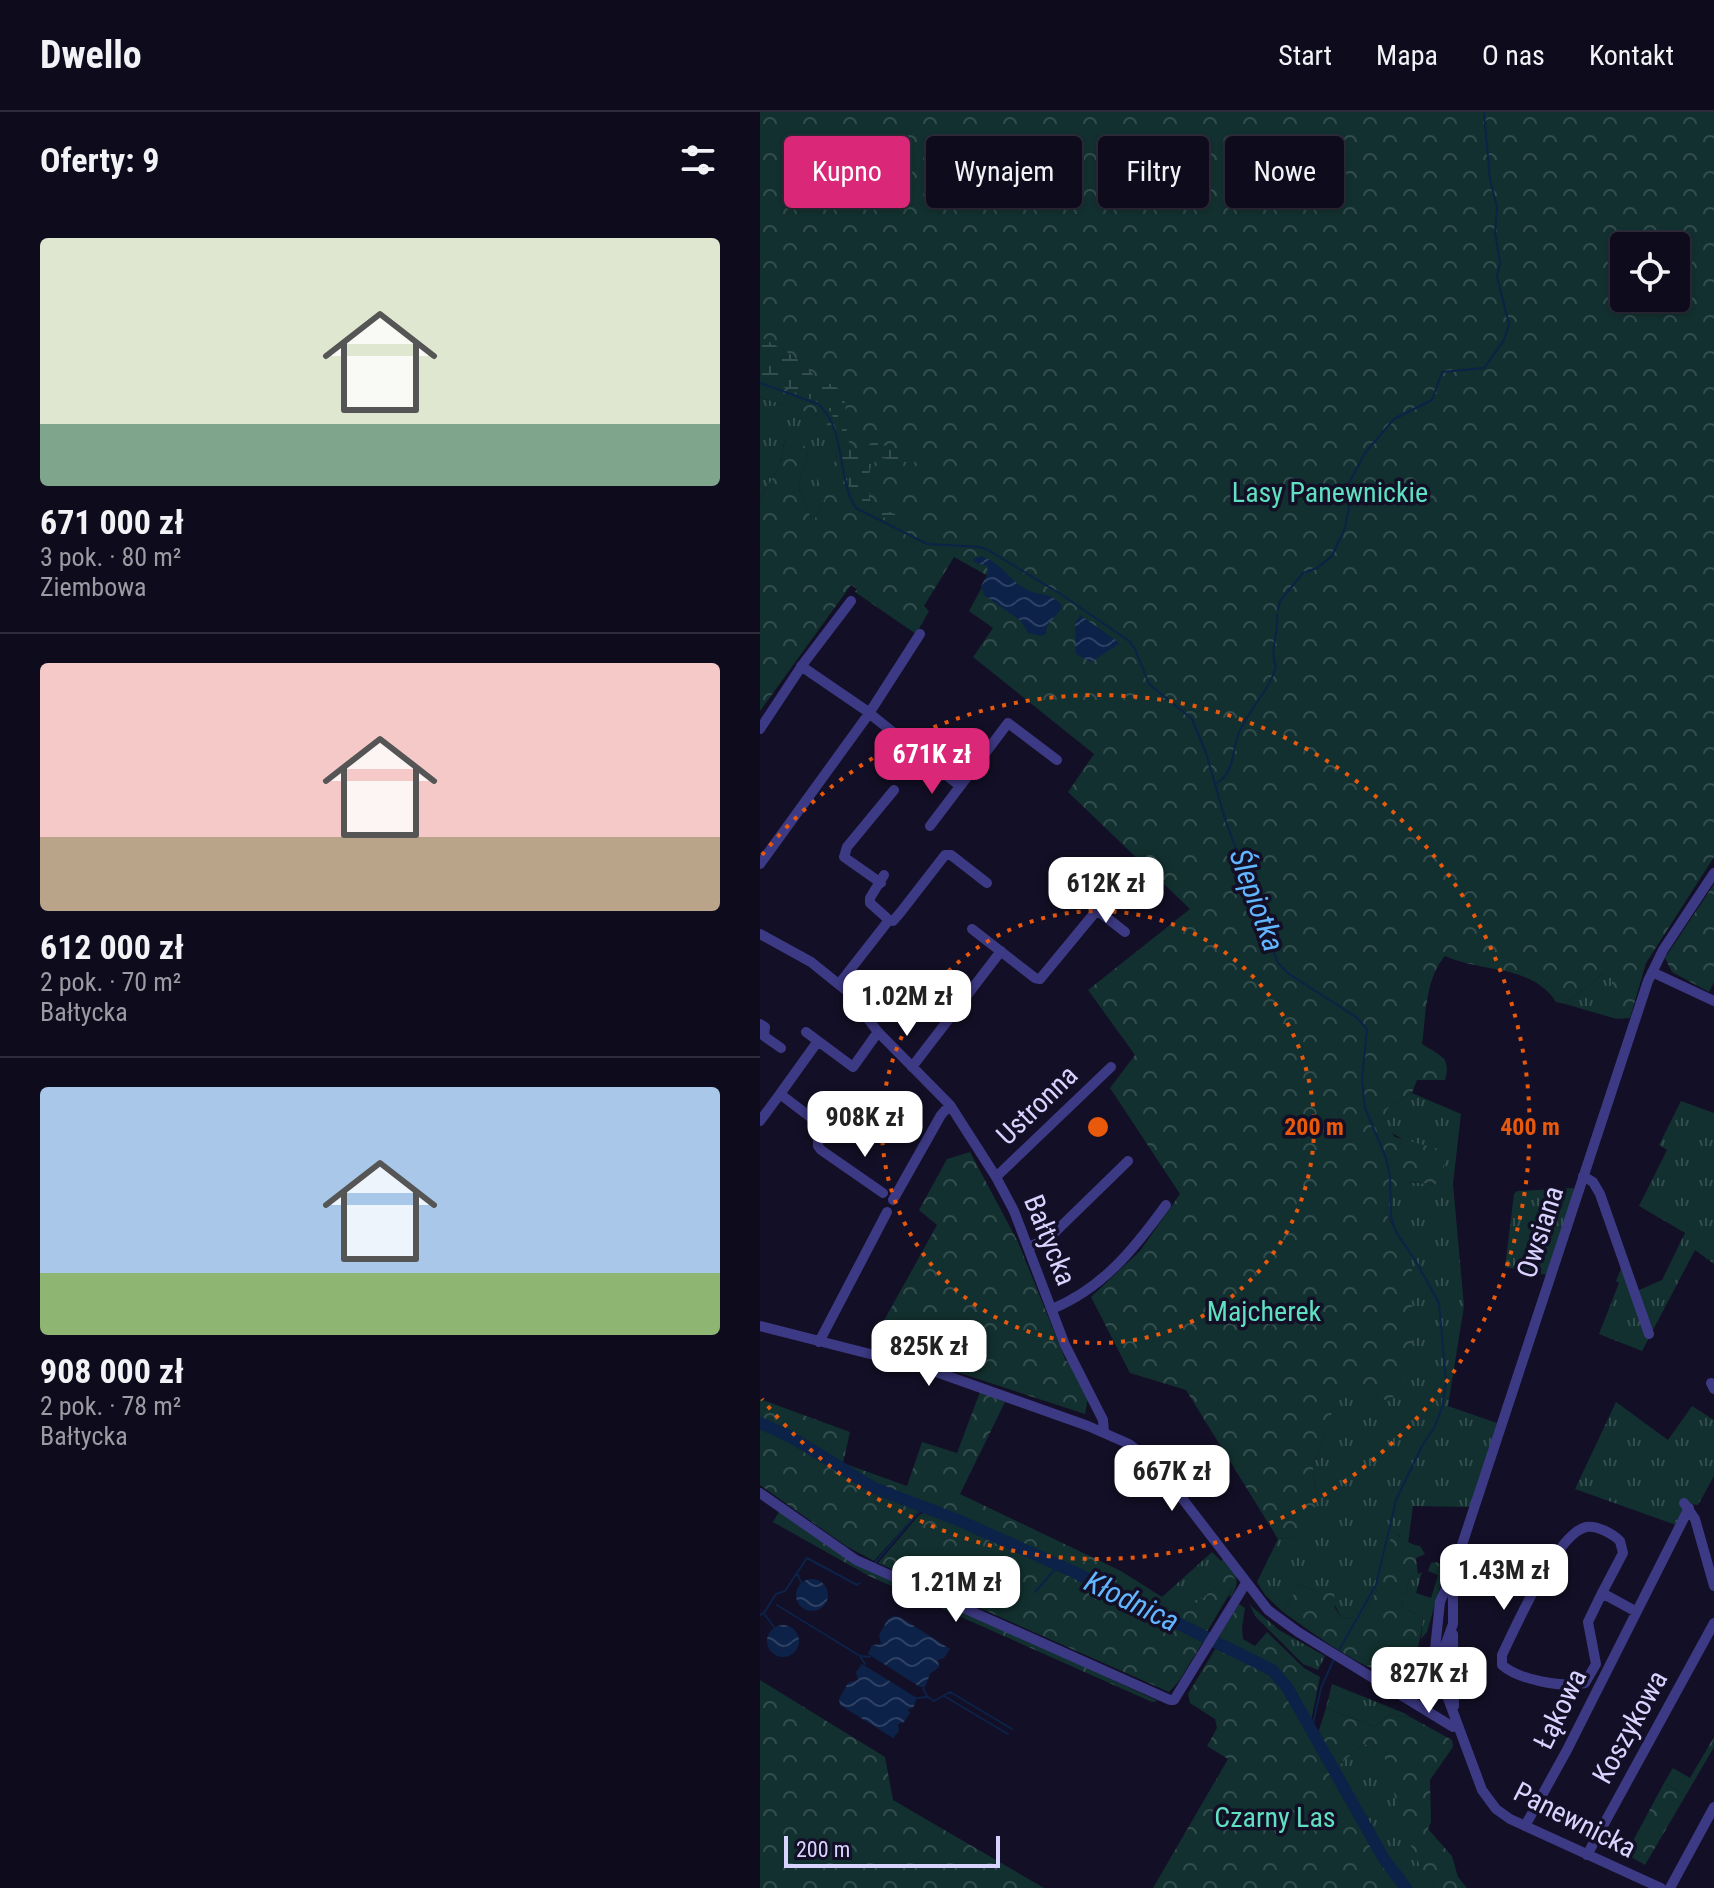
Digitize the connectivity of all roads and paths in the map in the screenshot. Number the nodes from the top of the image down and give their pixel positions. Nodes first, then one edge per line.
1 (851, 601) dead end
2 (920, 634) dead end
3 (801, 666) junction
4 (868, 715) junction
5 (760, 729) edge
6 (1057, 760) dead end
7 (960, 786) junction
8 (894, 790) dead end
9 (930, 826) dead end
10 (760, 864) edge
11 (1714, 873) edge
12 (1058, 879) dead end
13 (987, 883) dead end
14 (870, 898) junction
15 (862, 909) dead end
16 (1097, 910) junction
17 (889, 920) junction
18 (972, 929) dead end
19 (1125, 932) dead end
20 (760, 934) edge
21 (1001, 951) junction
22 (1652, 972) junction
23 (839, 984) junction
24 (1713, 999) edge
25 (760, 1024) edge
26 (806, 1032) dead end
27 (878, 1032) junction
28 (818, 1041) junction
29 (781, 1048) dead end
30 (912, 1067) junction
31 (1111, 1067) dead end
32 (780, 1094) junction
33 (950, 1105) junction
34 (760, 1121) edge
35 (1128, 1161) dead end
36 (1583, 1176) junction
37 (996, 1177) junction
38 (1166, 1205) dead end
39 (887, 1212) dead end
40 (1029, 1247) junction
41 (1052, 1309) junction
42 (760, 1326) edge
43 (1649, 1334) dead end
44 (819, 1342) junction
45 (1093, 1399) junction
46 (1088, 1426) junction
47 (1104, 1432) junction
48 (760, 1493) edge
49 (1714, 1542) edge
50 (1705, 1553) junction
51 (1246, 1583) junction
52 (1714, 1586) edge
53 (1602, 1593) junction
54 (1448, 1594) junction
55 (1635, 1611) junction
56 (1714, 1623) edge
57 (1453, 1628) junction
58 (1431, 1658) junction
59 (1442, 1662) junction
60 (1420, 1668) junction
61 (1443, 1680) junction
62 (1380, 1681) junction
63 (1427, 1682) junction
64 (1454, 1722) junction
65 (1714, 1807) edge
66 (1525, 1826) junction
67 (1587, 1855) junction
68 (1661, 1888) edge
69 (1670, 1888) edge

1 - 3 street
2 - 4 street
3 - 4 street
3 - 5 street
4 - 7 street
4 - 10 street
6 - 7 street
7 - 9 street
8 - 14 street
11 - 22 street, Owsiana
12 - 16 street
13 - 17 street
14 - 15 street
14 - 17 street
16 - 19 street
16 - 21 street
17 - 23 street
18 - 21 street
20 - 23 street, Bałtycka
21 - 30 street
22 - 24 street
22 - 36 street, Owsiana
23 - 27 street, Bałtycka
25 - 29 street
26 - 28 street
27 - 28 street
27 - 30 street, Bałtycka
28 - 32 street
30 - 33 street, Bałtycka
31 - 37 street, Ustronna
32 - 33 street
32 - 34 street
33 - 37 street, Bałtycka
35 - 40 street
36 - 43 street
36 - 54 street, Owsiana
37 - 40 street, Bałtycka
38 - 41 street
39 - 44 street
40 - 41 street, Bałtycka
41 - 45 street, Bałtycka
42 - 44 street
44 - 46 street
45 - 46 street
45 - 47 street, Bałtycka
46 - 47 street
47 - 51 street
48 - 51 street
49 - 50 street
50 - 52 street
50 - 55 street, Łąkowa
51 - 62 street
53 - 53 street, Łąkowa
53 - 55 street
54 - 57 street, Owsiana
54 - 58 street, Owsiana
55 - 66 street, Łąkowa
56 - 67 street, Koszykowa
57 - 59 street, Owsiana
57 - 64 street
58 - 59 street
58 - 60 street
59 - 61 street
60 - 62 street
60 - 63 street
61 - 63 street
61 - 64 street, Panewnicka
62 - 63 street
62 - 64 street
63 - 64 street, Panewnicka
64 - 66 street, Panewnicka
65 - 69 street
66 - 67 street, Panewnicka
67 - 68 street, Panewnicka

